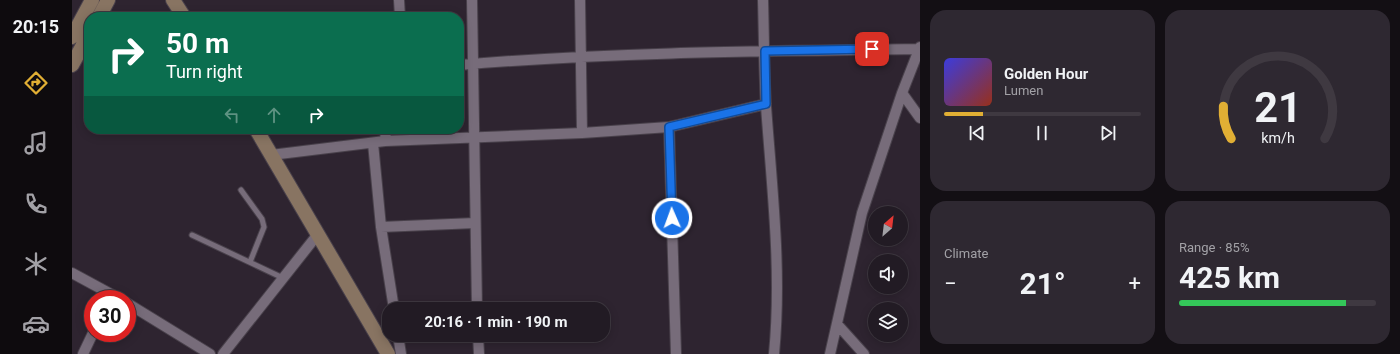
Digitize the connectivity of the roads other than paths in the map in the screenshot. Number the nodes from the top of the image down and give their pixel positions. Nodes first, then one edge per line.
1 (92, 0) edge
2 (108, 0) edge
3 (173, 0) edge
4 (398, 0) edge
5 (472, 0) edge
6 (580, 0) edge
7 (763, 0) edge
8 (86, 12) edge
9 (102, 12) edge
10 (181, 12) edge
11 (399, 12) edge
12 (84, 15) edge
13 (72, 37) edge
14 (84, 43) edge
15 (920, 49) edge
16 (765, 51) junction
17 (582, 57) junction
18 (473, 64) junction
19 (72, 65) edge
20 (464, 65) edge
21 (902, 93) junction
22 (766, 104) junction
23 (920, 118) edge
24 (669, 127) junction
25 (582, 133) junction
26 (259, 134) edge
27 (386, 134) edge
28 (475, 137) junction
29 (385, 141) junction
30 (373, 143) junction
31 (271, 154) junction
32 (241, 190) dead end
33 (475, 223) junction
34 (381, 227) junction
35 (318, 234) junction
36 (192, 235) dead end
37 (250, 262) junction
38 (72, 273) edge
39 (283, 278) junction
40 (101, 290) edge
41 (393, 302) edge
42 (477, 302) edge
43 (136, 309) edge
44 (837, 324) junction
45 (89, 342) edge
46 (399, 342) edge
47 (478, 342) edge
48 (83, 354) edge
49 (210, 354) edge
50 (223, 354) edge
51 (388, 354) edge
52 (401, 354) edge
53 (479, 354) edge
54 (676, 354) edge
55 (774, 354) edge
56 (830, 354) edge
57 (864, 354) edge

1 - 8 street
2 - 9 street
3 - 10 street
4 - 11 street
5 - 18 street
6 - 17 street
7 - 16 street
12 - 13 street
14 - 19 street
15 - 16 street
15 - 21 street
16 - 17 street
16 - 22 street
17 - 18 street
17 - 25 street
18 - 20 street
18 - 28 street
21 - 23 street
21 - 44 street
22 - 24 street
22 - 55 street
24 - 25 street
24 - 54 street
25 - 28 street
26 - 31 street
27 - 29 street
28 - 29 street
28 - 33 street
29 - 30 street
30 - 31 street
30 - 34 street
31 - 35 street
32 - 37 lane
33 - 34 street
33 - 42 street
34 - 41 street
35 - 39 street
35 - 51 street
36 - 37 lane
37 - 39 lane
38 - 40 street
39 - 50 street
43 - 49 street
44 - 56 street
44 - 57 street
45 - 48 street
46 - 52 street
47 - 53 street

